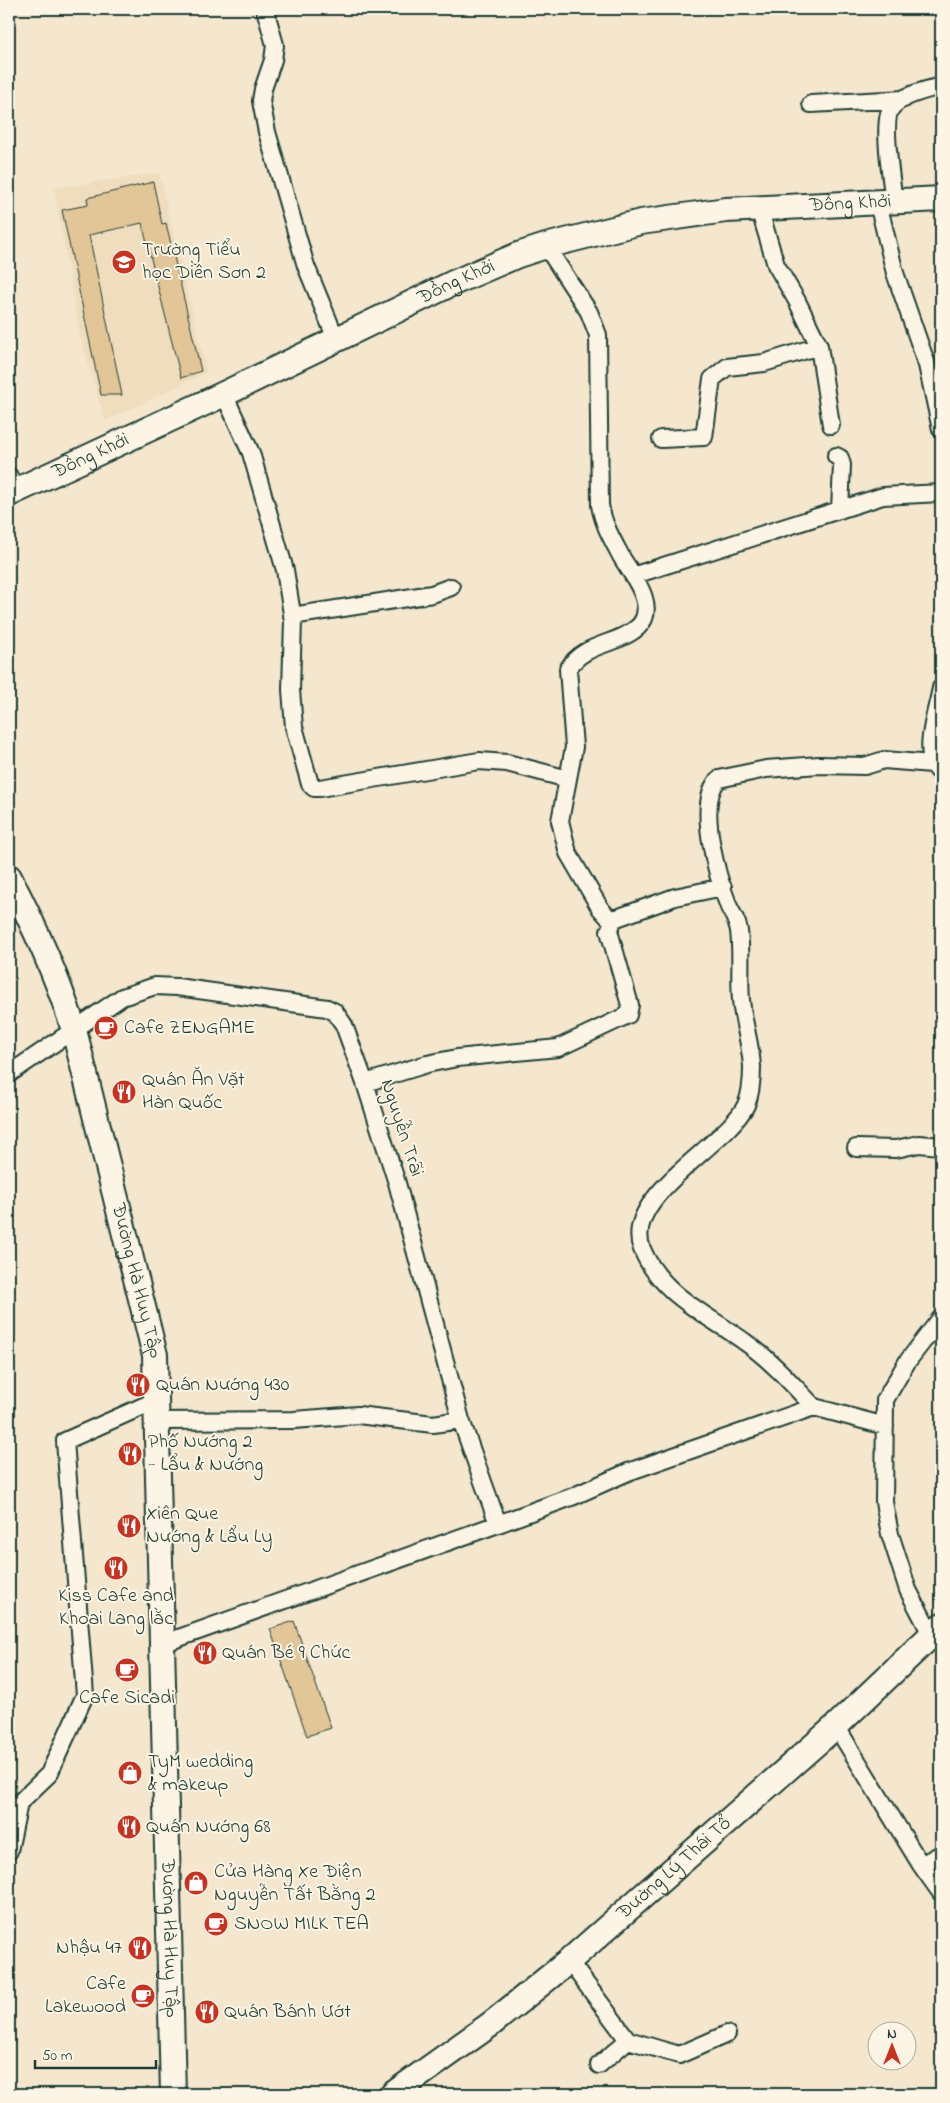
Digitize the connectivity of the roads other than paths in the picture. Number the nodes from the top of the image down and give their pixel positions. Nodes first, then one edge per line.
1 (265, 9) edge
2 (941, 86) edge
3 (904, 99) junction
4 (811, 104) dead end
5 (941, 199) edge
6 (886, 203) junction
7 (759, 208) junction
8 (546, 246) junction
9 (336, 339) junction
10 (819, 346) junction
11 (224, 394) junction
12 (831, 425) dead end
13 (941, 429) edge
14 (661, 439) dead end
15 (836, 456) dead end
16 (10, 487) edge
17 (941, 493) edge
18 (840, 510) junction
19 (635, 575) junction
20 (451, 588) dead end
21 (292, 616) junction
22 (941, 688) edge
23 (937, 769) edge
24 (568, 779) junction
25 (9, 877) edge
26 (723, 887) junction
27 (614, 919) junction
28 (74, 1030) junction
29 (9, 1074) edge
30 (365, 1083) junction
31 (941, 1146) edge
32 (856, 1148) dead end
33 (941, 1318) edge
34 (814, 1407) junction
35 (157, 1411) junction
36 (461, 1420) junction
37 (885, 1426) junction
38 (498, 1524) junction
39 (936, 1630) edge
40 (162, 1644) junction
41 (836, 1726) junction
42 (9, 1851) edge
43 (941, 1854) edge
44 (921, 1865) junction
45 (941, 1893) edge
46 (569, 1961) junction
47 (727, 2034) dead end
48 (628, 2040) junction
49 (599, 2064) dead end
50 (174, 2094) edge
51 (393, 2094) edge

1 - 9 street
2 - 3 street
3 - 4 street
3 - 6 street
5 - 6 street, Đồng Khởi
6 - 7 street, Đồng Khởi
6 - 13 street
7 - 8 street, Đồng Khởi
7 - 10 street
8 - 9 street, Đồng Khởi
8 - 19 street
9 - 11 street, Đồng Khởi
10 - 12 street
10 - 14 street
11 - 16 street, Đồng Khởi
11 - 21 street
15 - 18 street
17 - 18 street
18 - 19 street
19 - 24 street
20 - 21 street
21 - 24 street
22 - 23 street
23 - 26 street
24 - 27 street
25 - 28 street, Đường Hà Huy Tập
26 - 27 street
26 - 34 street
27 - 30 street
28 - 29 street, Nguyễn Trãi
28 - 30 street, Nguyễn Trãi
28 - 35 street, Đường Hà Huy Tập
30 - 36 street, Nguyễn Trãi
31 - 32 street
33 - 37 street
34 - 37 street
34 - 38 street
35 - 36 street
35 - 40 street, Đường Hà Huy Tập
35 - 42 street
36 - 38 street, Nguyễn Trãi
37 - 39 street
38 - 40 street
39 - 41 street, Đường Lý Thái Tổ
40 - 50 street, Đường Hà Huy Tập
41 - 44 street
41 - 46 street, Đường Lý Thái Tổ
43 - 44 street
44 - 45 street
46 - 48 street
46 - 51 street, Đường Lý Thái Tổ
47 - 48 street
48 - 49 street

